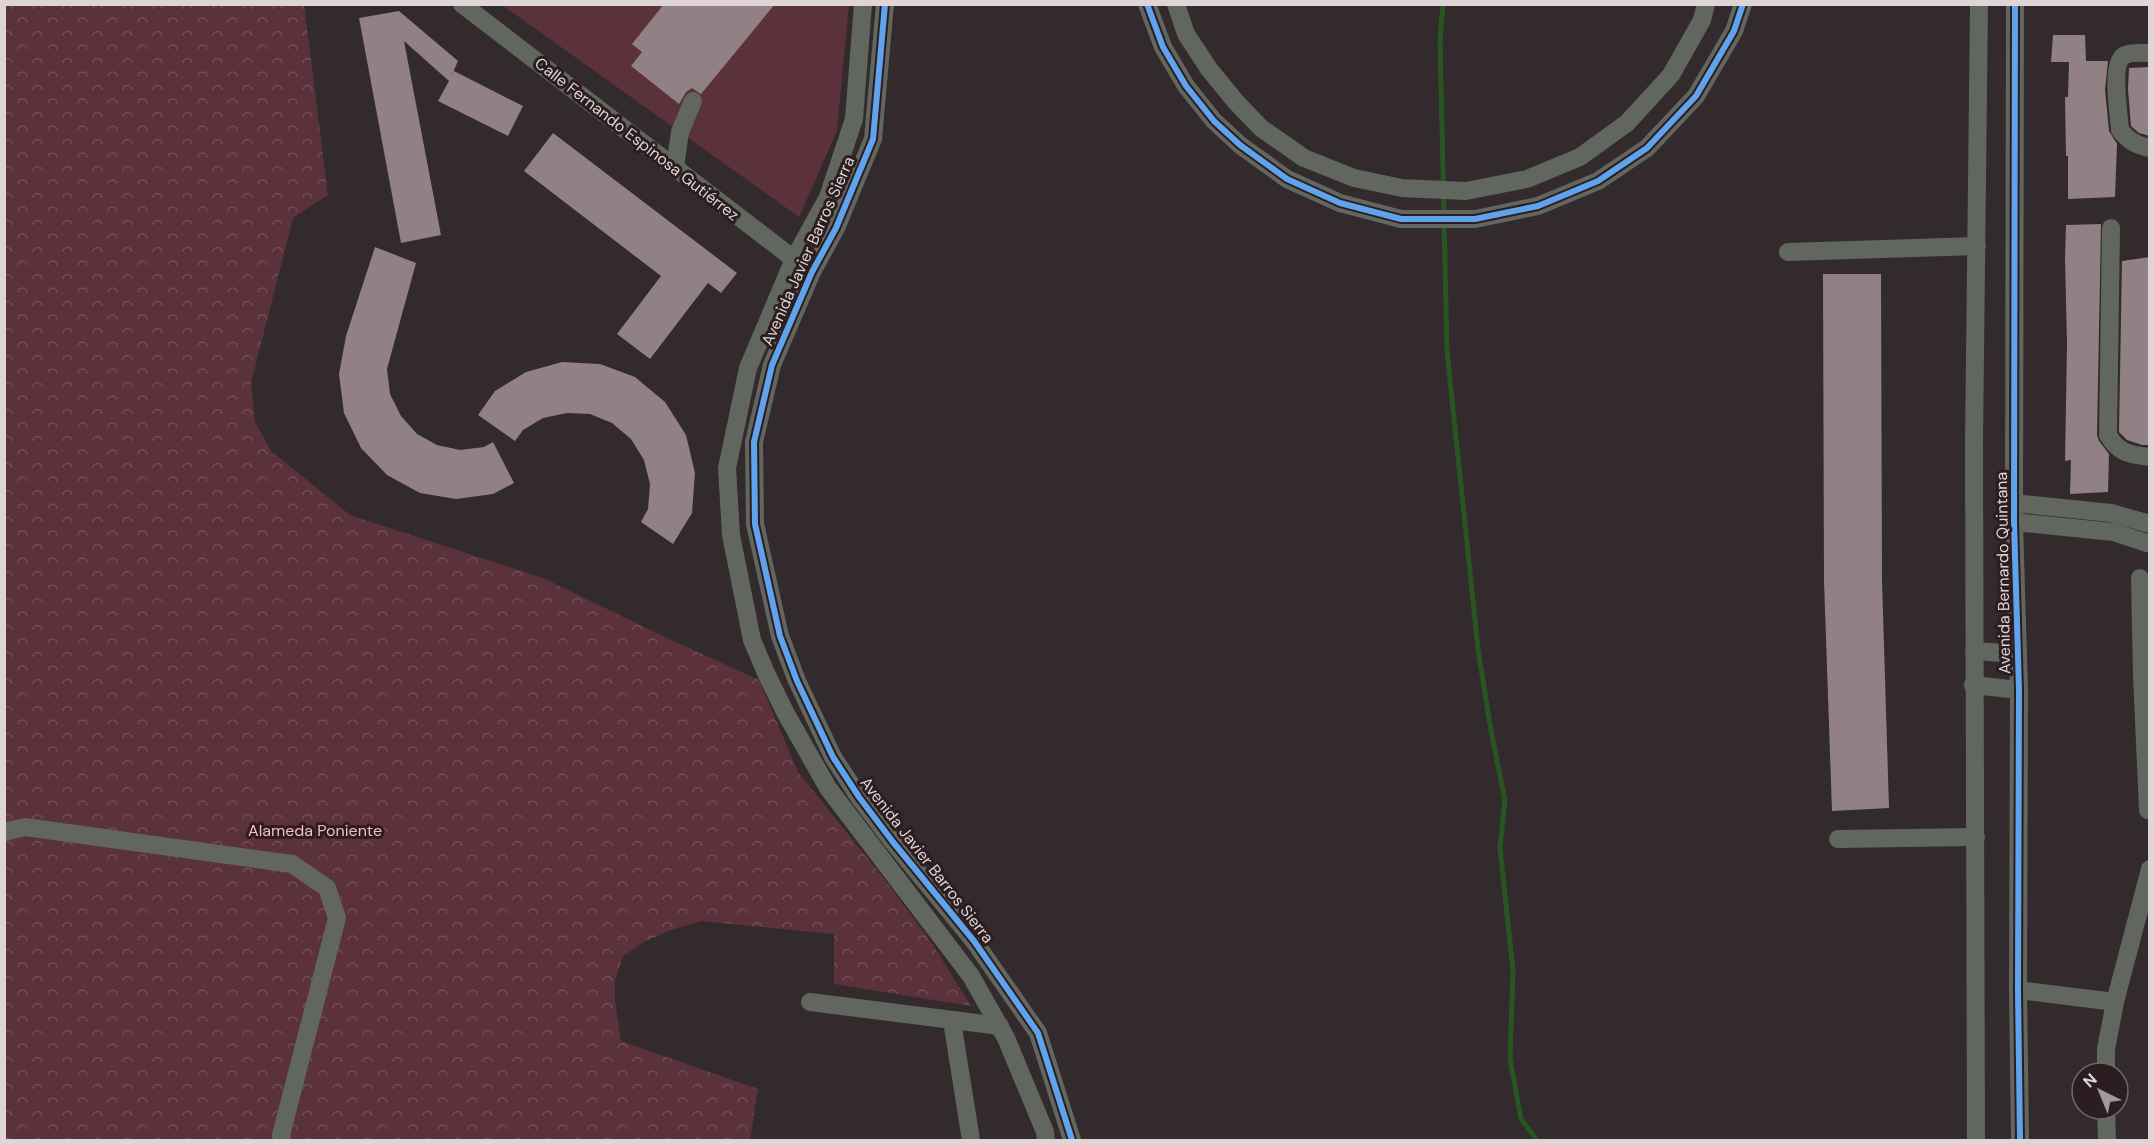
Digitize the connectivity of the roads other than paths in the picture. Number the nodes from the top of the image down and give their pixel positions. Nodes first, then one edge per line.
1 (462, 4) edge
2 (863, 4) edge
3 (885, 4) edge
4 (1147, 4) edge
5 (1176, 4) edge
6 (1706, 4) edge
7 (1743, 4) edge
8 (1979, 4) edge
9 (2015, 4) edge
10 (2150, 52) edge
11 (693, 101) dead end
12 (2150, 148) edge
13 (675, 167) junction
14 (2111, 228) dead end
15 (1977, 246) junction
16 (1788, 252) dead end
17 (794, 259) junction
18 (812, 272) junction
19 (2150, 457) edge
20 (2014, 503) junction
21 (2014, 522) junction
22 (2150, 524) edge
23 (2150, 544) edge
24 (2140, 578) dead end
25 (1974, 651) junction
26 (2018, 654) junction
27 (2146, 675) edge
28 (1973, 685) junction
29 (2019, 690) junction
30 (2148, 810) edge
31 (4, 832) edge
32 (1976, 837) junction
33 (1838, 839) dead end
34 (2150, 869) edge
35 (2018, 990) junction
36 (810, 1002) dead end
37 (2115, 1002) junction
38 (952, 1021) junction
39 (1000, 1026) junction
40 (2106, 1061) edge
41 (2106, 1121) edge
42 (282, 1140) edge
43 (971, 1140) edge
44 (1047, 1140) edge
45 (1072, 1140) edge
46 (1976, 1140) edge
47 (2020, 1140) edge
48 (2107, 1140) edge

1 - 13 street, Calle Fernando Espinosa Gutiérrez
2 - 17 street, Avenida Javier Barros Sierra
3 - 18 street, Avenida Javier Barros Sierra
4 - 7 street
5 - 6 street
8 - 15 street, Avenida Bernardo Quintana
9 - 20 street, Avenida Bernardo Quintana
10 - 12 street
11 - 13 street
13 - 17 street, Calle Fernando Espinosa Gutiérrez
14 - 19 street
15 - 16 street
15 - 25 street, Avenida Bernardo Quintana
17 - 18 street, Calle Fernando Espinosa Gutiérrez
17 - 39 street, Avenida Javier Barros Sierra
18 - 45 street, Avenida Javier Barros Sierra
20 - 21 street, Avenida Bernardo Quintana
20 - 22 street
21 - 23 street
21 - 26 street, Avenida Bernardo Quintana
24 - 27 street
25 - 26 street
25 - 28 street, Avenida Bernardo Quintana
26 - 29 street, Avenida Bernardo Quintana
27 - 30 street
28 - 29 street
28 - 32 street, Avenida Bernardo Quintana
29 - 35 street, Avenida Bernardo Quintana
31 - 42 street
32 - 33 street
32 - 46 street, Avenida Bernardo Quintana
34 - 37 street
35 - 37 street
35 - 47 street, Avenida Bernardo Quintana
36 - 38 street
37 - 40 street
38 - 39 street
38 - 43 street
39 - 44 street, Avenida Javier Barros Sierra
41 - 48 street

